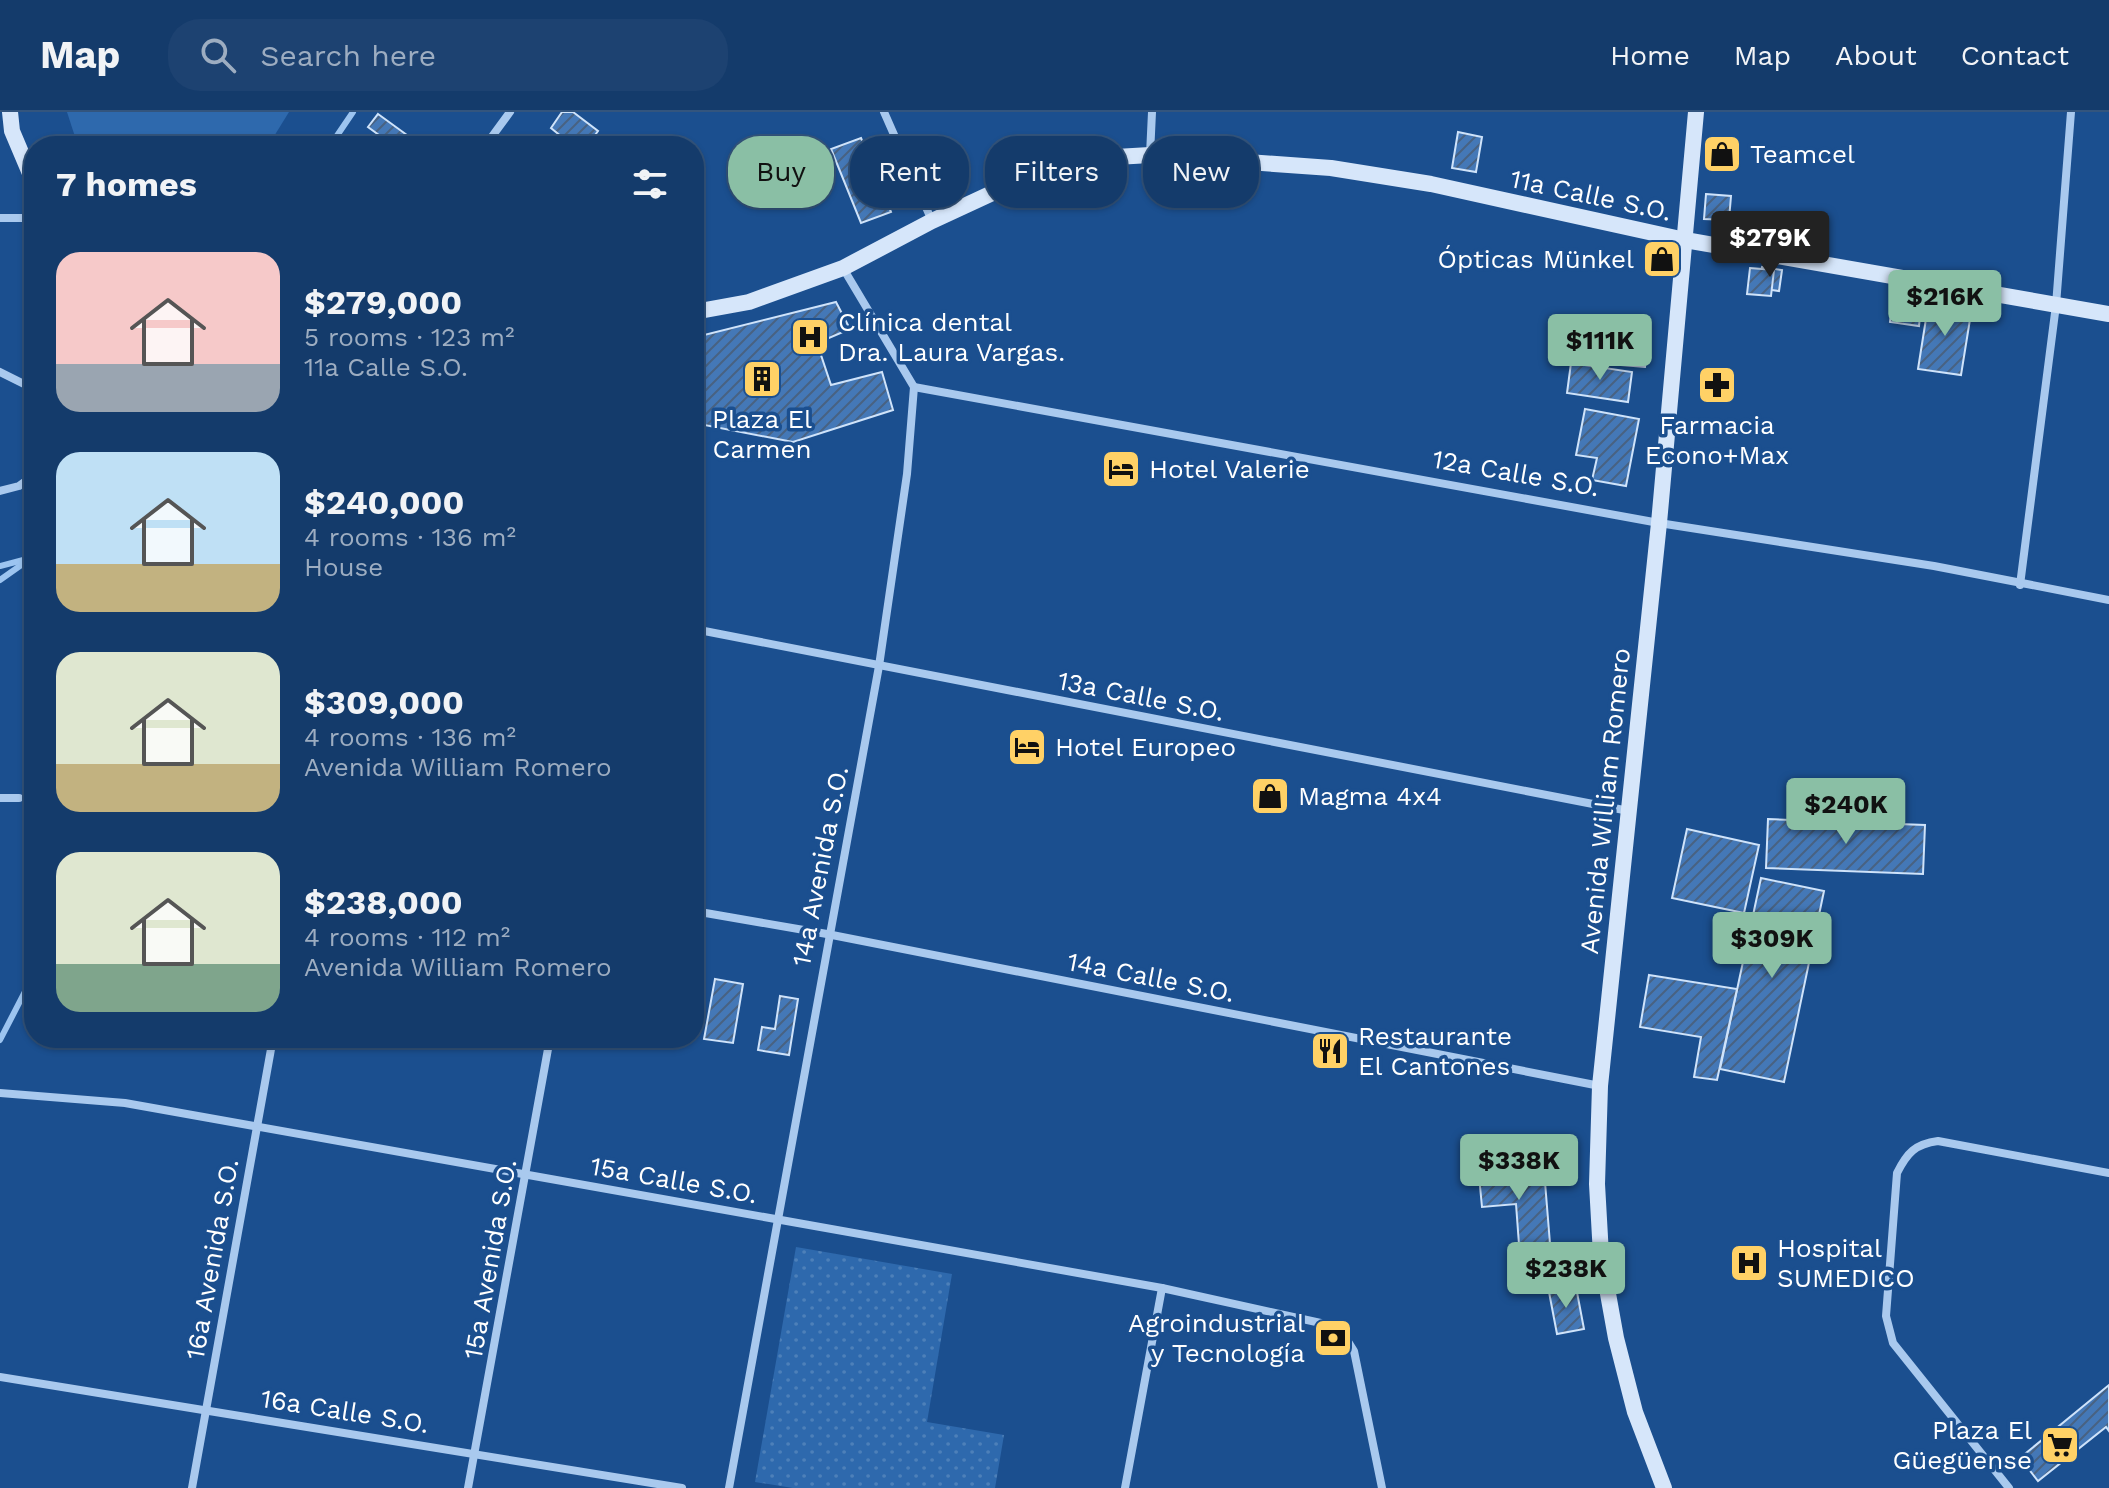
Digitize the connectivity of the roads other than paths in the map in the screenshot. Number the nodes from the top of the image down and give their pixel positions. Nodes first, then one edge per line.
1 (10, 112) edge
2 (510, 112) edge
3 (884, 112) edge
4 (1152, 112) edge
5 (1696, 112) edge
6 (2071, 112) edge
7 (492, 136) edge
8 (1151, 136) edge
9 (1143, 155) edge
10 (24, 159) edge
11 (1259, 163) edge
12 (0, 218) edge
13 (24, 218) edge
14 (932, 221) junction
15 (1685, 240) junction
16 (843, 268) junction
17 (2056, 305) junction
18 (704, 310) edge
19 (2109, 314) edge
20 (0, 372) edge
21 (24, 384) edge
22 (914, 387) junction
23 (24, 482) edge
24 (0, 491) edge
25 (1659, 523) junction
26 (2020, 585) junction
27 (2109, 600) edge
28 (704, 631) edge
29 (879, 666) junction
30 (0, 798) edge
31 (19, 798) dead end
32 (1629, 811) junction
33 (704, 913) edge
34 (827, 934) junction
35 (271, 1048) edge
36 (548, 1048) edge
37 (1600, 1086) junction
38 (0, 1093) edge
39 (257, 1127) junction
40 (2109, 1173) edge
41 (525, 1175) junction
42 (776, 1218) junction
43 (1162, 1288) junction
44 (0, 1377) edge
45 (206, 1409) junction
46 (474, 1453) junction
47 (192, 1488) edge
48 (468, 1488) edge
49 (682, 1488) edge
50 (729, 1488) edge
51 (1125, 1488) edge
52 (1382, 1488) edge
53 (1664, 1488) edge
54 (2009, 1488) edge

1 - 10 street
2 - 7 street
3 - 14 street
4 - 8 street
5 - 15 street, Avenida William Romero
6 - 17 street
9 - 14 street, 11a Calle S.O.
11 - 15 street, 11a Calle S.O.
12 - 13 street
14 - 16 street, 11a Calle S.O.
15 - 17 street, 11a Calle S.O.
15 - 25 street, Avenida William Romero
16 - 18 street
16 - 22 street
17 - 19 street, 11a Calle S.O.
17 - 26 street
20 - 21 street
22 - 25 street, 12a Calle S.O.
22 - 29 street, 14a Avenida S.O.
23 - 24 street
25 - 26 street, 12a Calle S.O.
25 - 32 street, Avenida William Romero
26 - 27 street, 12a Calle S.O.
28 - 29 street, 13a Calle S.O.
29 - 32 street, 13a Calle S.O.
29 - 34 street, 14a Avenida S.O.
30 - 31 street
32 - 37 street, Avenida William Romero
33 - 34 street, 14a Calle S.O.
34 - 37 street, 14a Calle S.O.
34 - 42 street, 14a Avenida S.O.
35 - 39 street, 16a Avenida S.O.
36 - 41 street, 15a Avenida S.O.
37 - 53 street, Avenida William Romero
38 - 39 street, 15a Calle S.O.
39 - 41 street, 15a Calle S.O.
39 - 45 street, 16a Avenida S.O.
40 - 54 street
41 - 42 street, 15a Calle S.O.
41 - 46 street, 15a Avenida S.O.
42 - 43 street, 15a Calle S.O.
42 - 50 street, 14a Avenida S.O.
43 - 51 street
43 - 52 street, 15a Calle S.O.
44 - 45 street, 16a Calle S.O.
45 - 46 street, 16a Calle S.O.
45 - 47 street, 16a Avenida S.O.
46 - 48 street, 15a Avenida S.O.
46 - 49 street, 16a Calle S.O.

